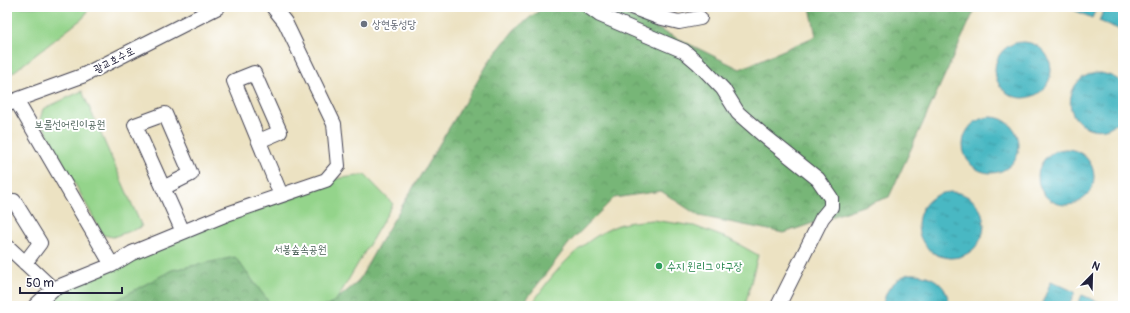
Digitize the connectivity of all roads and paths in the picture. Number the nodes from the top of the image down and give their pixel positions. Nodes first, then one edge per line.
1 (218, 7) edge
2 (273, 7) edge
3 (589, 7) edge
4 (631, 7) edge
5 (700, 18) dead end
6 (11, 102) edge
7 (259, 141) dead end
8 (163, 188) junction
9 (281, 196) junction
10 (7, 204) edge
11 (183, 232) junction
12 (7, 246) edge
13 (25, 263) junction
14 (112, 265) junction
15 (53, 289) junction
16 (35, 306) edge
17 (778, 306) edge

1 - 6 street, 광교호수로
2 - 9 street
3 - 17 street
4 - 5 street
6 - 14 street
7 - 9 street
8 - 8 street
8 - 11 street
9 - 11 street
10 - 13 street
11 - 14 street
12 - 13 street
13 - 15 street
14 - 15 street
15 - 16 street

